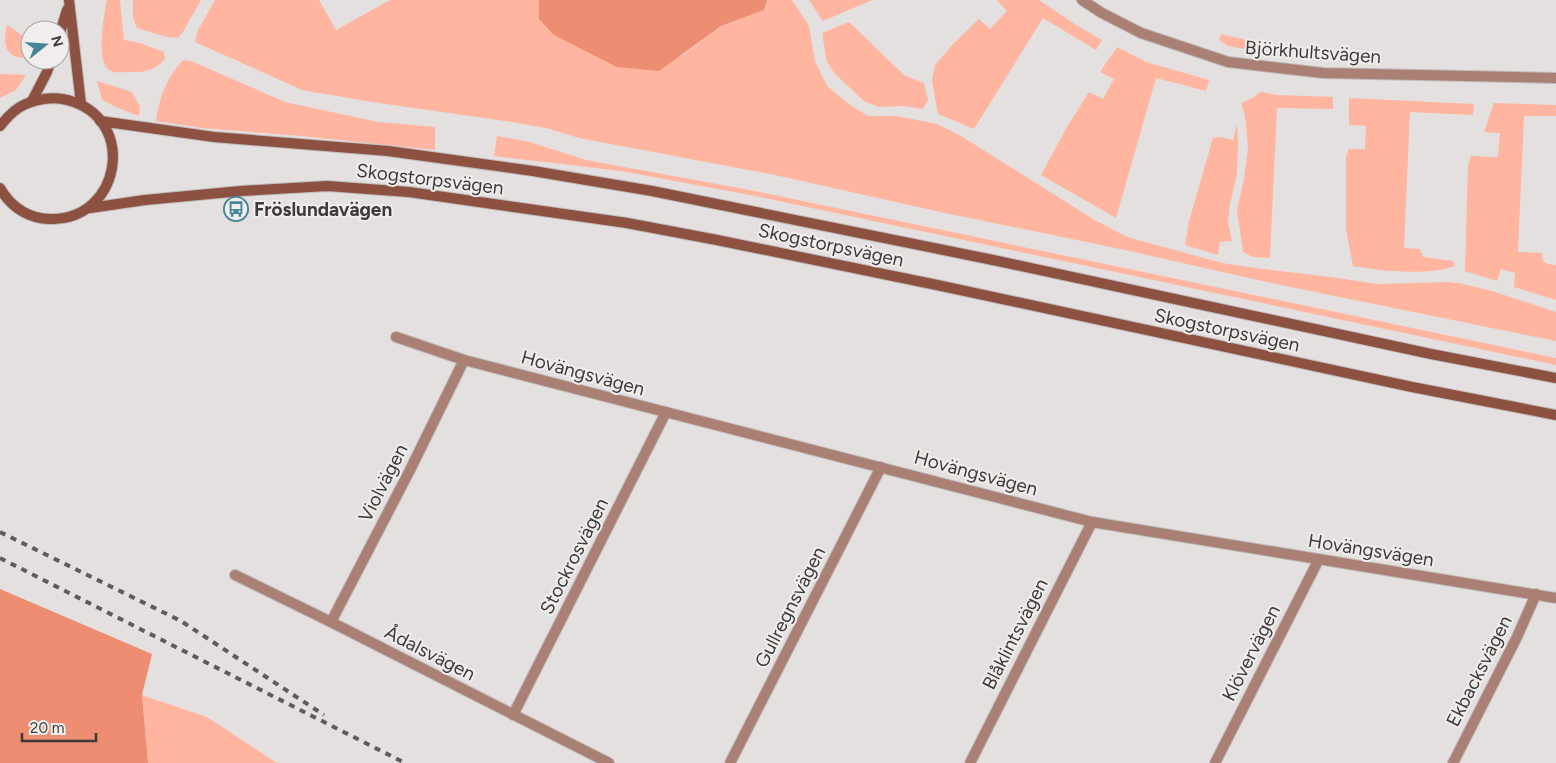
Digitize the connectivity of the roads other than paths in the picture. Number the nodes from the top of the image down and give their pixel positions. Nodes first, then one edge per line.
1 (1082, 0) edge
2 (69, 3) edge
3 (64, 20) edge
4 (48, 70) edge
5 (1556, 78) edge
6 (32, 101) junction
7 (81, 104) junction
8 (4, 116) edge
9 (100, 121) junction
10 (0, 126) edge
11 (0, 188) edge
12 (0, 202) edge
13 (13, 205) junction
14 (90, 208) junction
15 (396, 337) dead end
16 (464, 360) junction
17 (1556, 378) edge
18 (666, 412) junction
19 (1556, 416) edge
20 (881, 467) junction
21 (1092, 522) junction
22 (1319, 559) junction
23 (235, 575) dead end
24 (1536, 594) junction
25 (1556, 598) edge
26 (331, 622) junction
27 (513, 715) junction
28 (609, 763) edge
29 (730, 763) edge
30 (970, 763) edge
31 (1215, 763) edge
32 (1453, 763) edge

1 - 5 street, Björkhultsvägen
2 - 3 main road
2 - 7 main road
4 - 6 main road
6 - 7 main road
6 - 8 main road
7 - 9 main road
8 - 10 main road
9 - 14 main road
9 - 17 main road, Skogstorpsvägen
11 - 13 main road
12 - 13 main road
13 - 14 main road, Skogstorpsvägen
14 - 19 main road, Skogstorpsvägen
15 - 16 street, Hovängsvägen
16 - 18 street, Hovängsvägen
16 - 26 street, Violvägen
18 - 20 street, Hovängsvägen
18 - 27 street, Stockrosvägen
20 - 21 street, Hovängsvägen
20 - 29 street, Gullregnsvägen
21 - 22 street, Hovängsvägen
21 - 30 street, Blåklintsvägen
22 - 24 street, Hovängsvägen
22 - 31 street, Klövervägen
23 - 26 street, Ådalsvägen
24 - 25 street, Hovängsvägen
24 - 32 street, Ekbacksvägen
26 - 27 street, Ådalsvägen
27 - 28 street, Ådalsvägen

